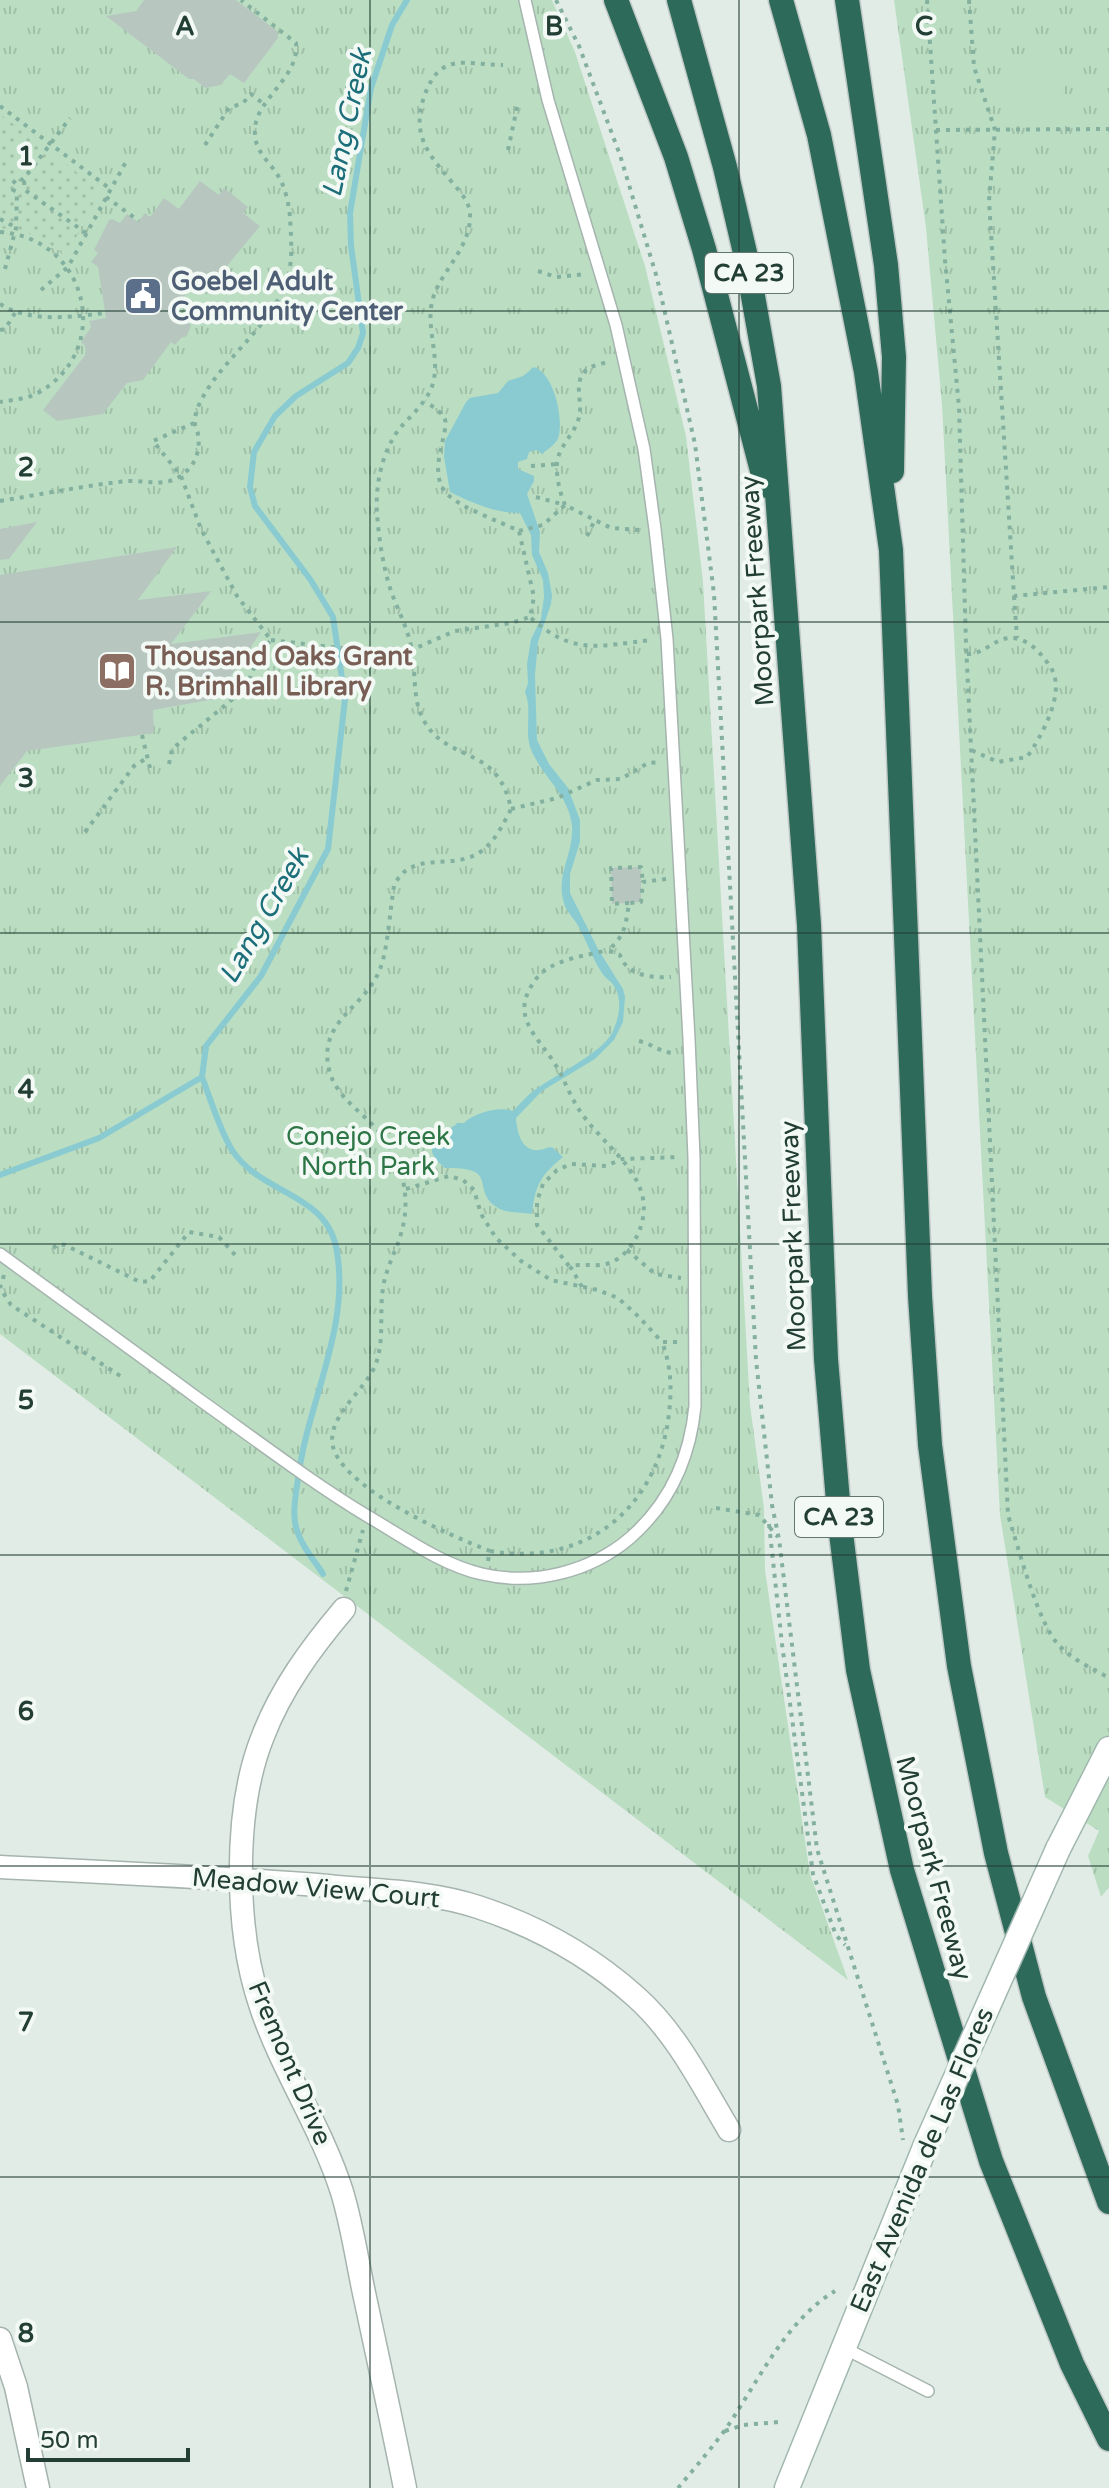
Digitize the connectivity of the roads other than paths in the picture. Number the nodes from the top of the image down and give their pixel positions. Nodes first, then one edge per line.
1 (525, 0) edge
2 (616, 0) edge
3 (679, 0) edge
4 (781, 0) edge
5 (847, 0) edge
6 (891, 550) junction
7 (783, 553) junction
8 (0, 1254) edge
9 (344, 1609) road end
10 (1109, 1749) edge
11 (0, 1867) edge
12 (242, 1879) junction
13 (729, 2130) dead end
14 (1109, 2202) edge
15 (0, 2339) edge
16 (843, 2347) junction
17 (928, 2391) dead end
18 (1109, 2439) edge
19 (38, 2488) edge
20 (405, 2488) edge
21 (787, 2488) edge

1 - 8 lane
2 - 7 highway
3 - 7 highway, Moorpark Freeway / CA 23
4 - 6 highway
5 - 6 highway
6 - 14 highway
7 - 18 highway, Moorpark Freeway / CA 23
9 - 12 street, Fremont Drive
10 - 16 street, East Avenida de Las Flores, bridge
11 - 12 street, Meadow View Court
12 - 13 street, Meadow View Court
12 - 20 street, Fremont Drive
15 - 19 street
16 - 17 lane
16 - 21 street, East Avenida de Las Flores

